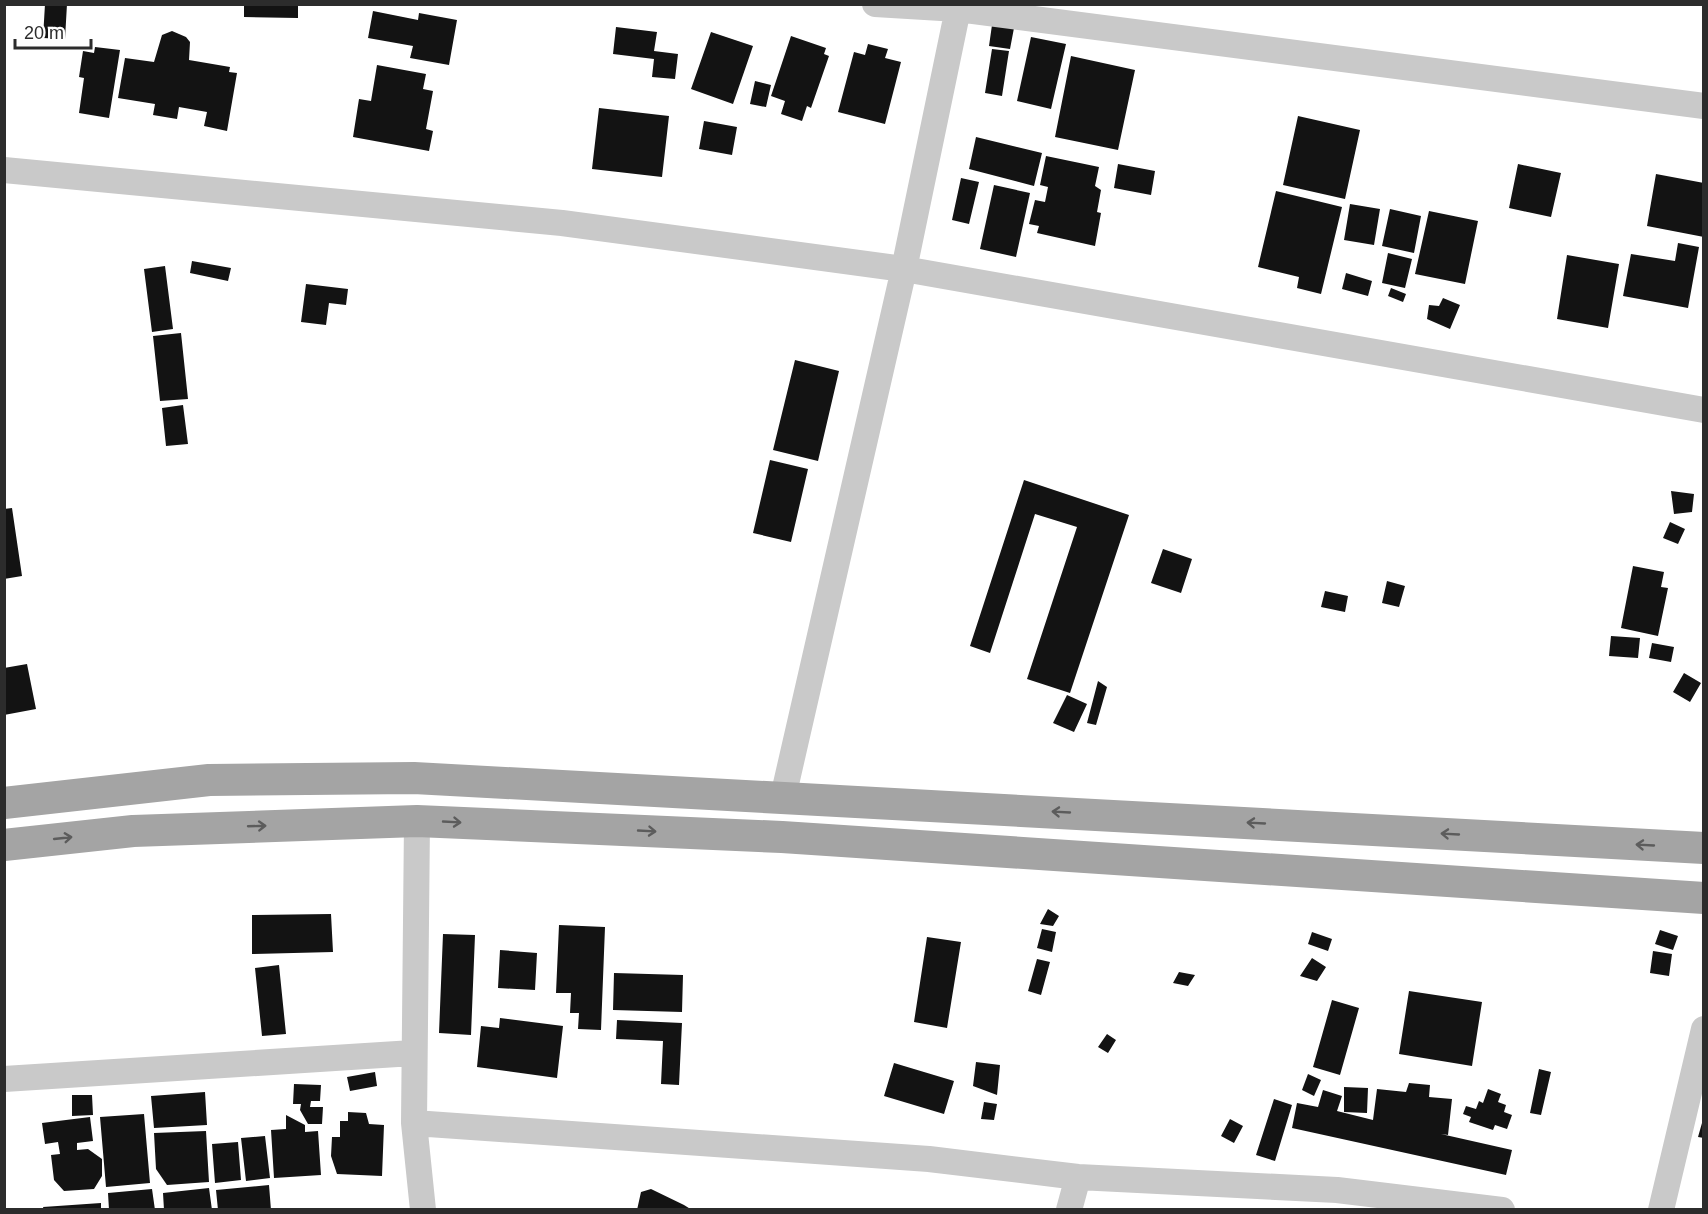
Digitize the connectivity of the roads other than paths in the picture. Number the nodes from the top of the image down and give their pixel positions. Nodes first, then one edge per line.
1 (875, 4) edge
2 (958, 7) edge
3 (1704, 106) edge
4 (4, 170) edge
5 (904, 269) junction
6 (1704, 410) edge
7 (722, 795) junction
8 (783, 797) junction
9 (4, 803) edge
10 (417, 821) junction
11 (725, 835) junction
12 (4, 845) edge
13 (1704, 848) edge
14 (1704, 898) edge
15 (1704, 1029) edge
16 (413, 1053) junction
17 (4, 1079) edge
18 (414, 1123) junction
19 (1078, 1177) junction
20 (1334, 1200) edge
21 (423, 1209) edge
22 (1069, 1209) edge
23 (1502, 1209) edge
24 (1661, 1209) edge

1 - 2 street
2 - 3 street
2 - 5 street
4 - 5 street
5 - 6 street
5 - 8 street
7 - 8 main road
7 - 9 main road
7 - 11 main road
13 -> 8 main road
10 -> 11 main road
12 -> 10 main road
10 - 16 street
11 - 14 main road
15 - 24 street
16 - 17 street
16 - 18 street
18 - 19 street
18 - 21 street
19 - 20 street
19 - 22 street
20 - 23 street

